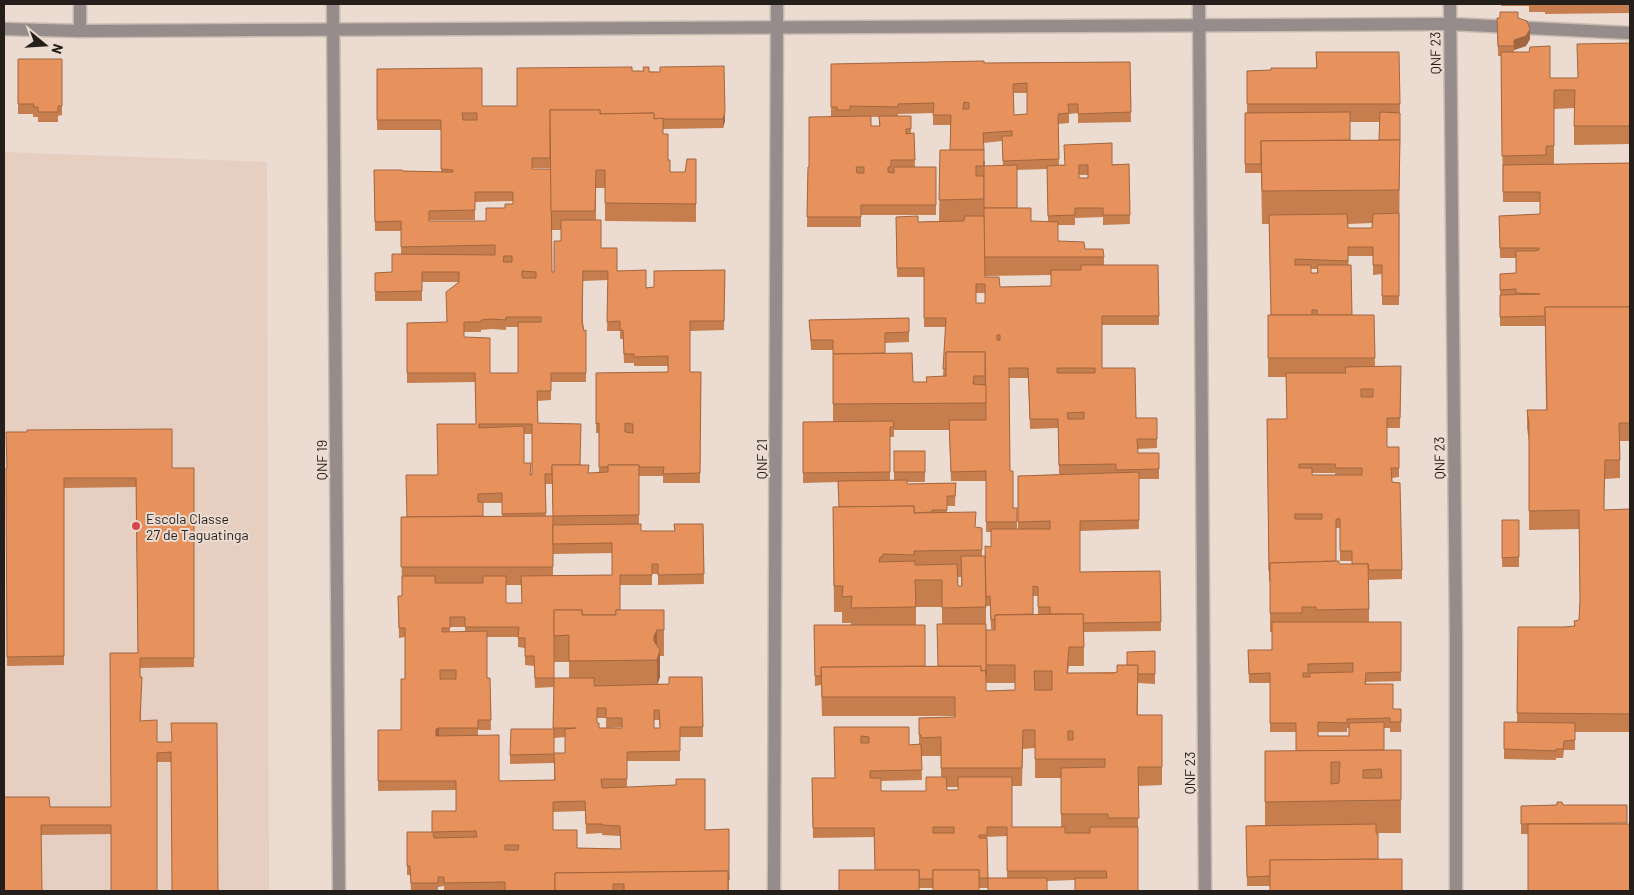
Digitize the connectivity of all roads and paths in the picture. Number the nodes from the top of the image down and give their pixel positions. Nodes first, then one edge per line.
1 (80, 4) edge
2 (333, 4) edge
3 (777, 4) edge
4 (1199, 4) edge
5 (1450, 4) edge
6 (1199, 24) junction
7 (1450, 24) junction
8 (778, 27) junction
9 (4, 29) edge
10 (333, 29) junction
11 (80, 31) junction
12 (1630, 34) edge
13 (339, 891) edge
14 (774, 891) edge
15 (1205, 891) edge
16 (1456, 891) edge

1 - 11 street
2 - 10 street, QNF 19
3 - 8 street, QNF 21
4 - 6 street, QNF 23
5 - 7 street, QNF 23
6 - 7 street
6 - 8 street
6 - 15 street, QNF 23
7 - 12 street
7 - 16 street, QNF 23
8 - 10 street
8 - 14 street, QNF 21
9 - 11 street
10 - 11 street
10 - 13 street, QNF 19

